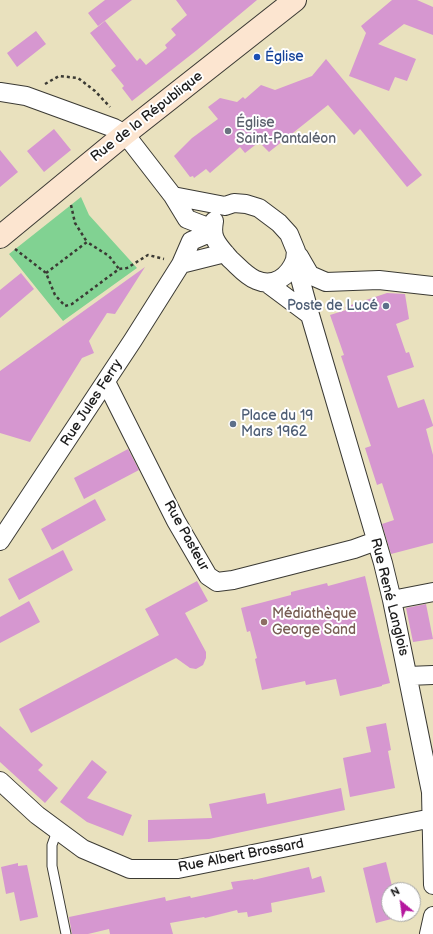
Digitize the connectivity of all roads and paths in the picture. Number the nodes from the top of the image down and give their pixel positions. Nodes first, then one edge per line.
1 (295, 0) edge
2 (0, 92) edge
3 (26, 96) junction
4 (125, 134) junction
5 (67, 182) junction
6 (173, 196) junction
7 (225, 206) junction
8 (213, 230) junction
9 (6, 242) edge
10 (87, 242) junction
11 (225, 253) junction
12 (296, 255) junction
13 (178, 268) junction
14 (120, 269) junction
15 (46, 273) junction
16 (267, 283) junction
17 (433, 286) edge
18 (310, 315) junction
19 (106, 382) junction
20 (0, 541) edge
21 (376, 541) junction
22 (433, 592) edge
23 (392, 600) junction
24 (433, 675) edge
25 (408, 676) junction
26 (0, 781) edge
27 (432, 818) junction
28 (57, 831) junction
29 (433, 885) edge
30 (433, 916) edge
31 (66, 934) edge
32 (429, 934) edge

1 - 4 main road, Rue de la République
2 - 3 street
3 - 4 street
3 - 4 path
4 - 5 main road, Rue de la République
4 - 6 street
5 - 9 main road, Rue de la République
5 - 10 path
6 - 7 street, Rue René Langlois
6 - 8 street
7 - 8 street
7 - 12 street, Rue René Langlois
8 - 11 street
8 - 13 street, Rue Jules Ferry
9 - 15 path
10 - 14 path
10 - 15 path
11 - 13 street
11 - 16 street
12 - 16 street
12 - 17 street
12 - 18 street, Rue René Langlois
13 - 14 path
13 - 19 street, Rue Jules Ferry
14 - 15 path
16 - 18 street
18 - 21 street, Rue René Langlois
19 - 20 street, Rue Jules Ferry
19 - 21 street, Rue Pasteur
21 - 23 street, Rue René Langlois
22 - 23 street
23 - 25 street, Rue René Langlois
24 - 25 street
25 - 27 street, Rue René Langlois
26 - 28 street, Rue Albert Brossard
27 - 28 street, Rue Albert Brossard
27 - 29 street, Rue René Langlois
28 - 31 lane
30 - 32 street

